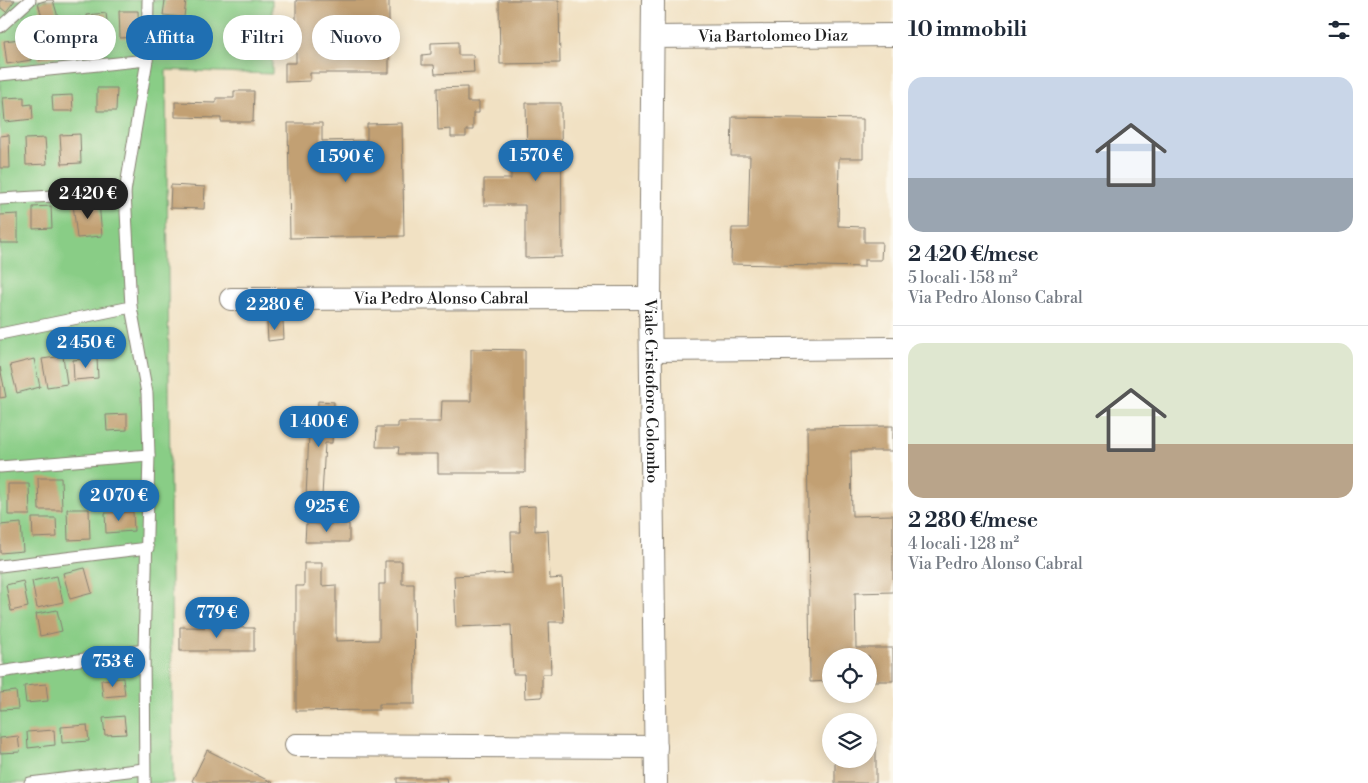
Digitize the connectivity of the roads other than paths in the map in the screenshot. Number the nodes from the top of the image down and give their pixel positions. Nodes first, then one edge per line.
1 (30, 0) edge
2 (148, 0) edge
3 (653, 0) edge
4 (148, 15) edge
5 (0, 26) edge
6 (893, 35) edge
7 (653, 37) junction
8 (148, 60) joint
9 (0, 74) edge
10 (125, 192) junction
11 (0, 199) edge
12 (650, 298) junction
13 (232, 299) dead end
14 (131, 307) junction
15 (0, 334) edge
16 (893, 348) edge
17 (652, 350) junction
18 (148, 455) junction
19 (0, 467) edge
20 (148, 548) junction
21 (0, 566) edge
22 (144, 650) junction
23 (0, 672) edge
24 (296, 745) dead end
25 (656, 747) junction
26 (144, 769) junction
27 (30, 783) edge
28 (145, 783) edge
29 (656, 783) edge

1 - 5 lane
2 - 4 lane
3 - 7 street, Viale Cristoforo Colombo
6 - 7 street, Via Bartolomeo Diaz
7 - 12 street, Viale Cristoforo Colombo
8 - 9 lane
8 - 10 lane
10 - 11 lane
10 - 14 lane
12 - 13 street, Via Pedro Alonso Cabral
12 - 17 street, Viale Cristoforo Colombo
14 - 15 lane
14 - 18 lane
16 - 17 street
17 - 25 street, Viale Cristoforo Colombo
18 - 19 lane
18 - 20 lane
20 - 21 lane
20 - 22 lane
22 - 23 lane
22 - 26 lane
24 - 25 street
25 - 29 street, Viale Cristoforo Colombo
26 - 27 lane
26 - 28 lane

